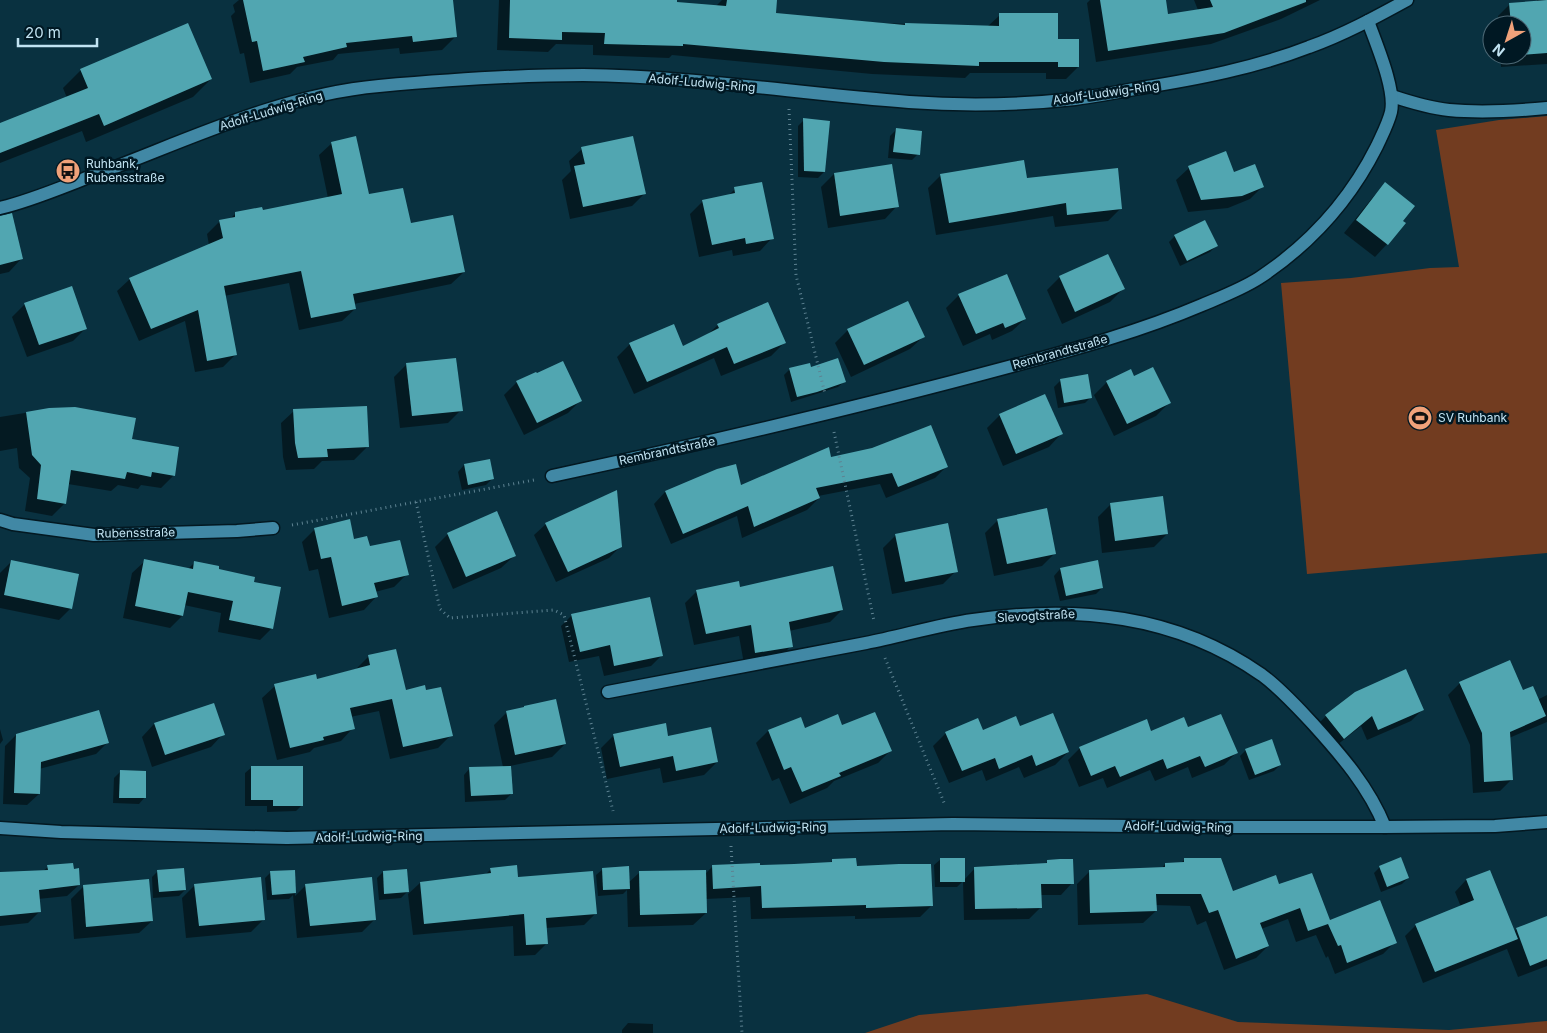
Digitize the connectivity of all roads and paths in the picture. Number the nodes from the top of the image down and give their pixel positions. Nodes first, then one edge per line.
1 (1407, 0) edge
2 (1368, 21) junction
3 (788, 92) junction
4 (1392, 96) junction
5 (1547, 108) edge
6 (0, 208) edge
7 (830, 413) junction
8 (552, 476) joint
9 (416, 502) junction
10 (0, 520) edge
11 (273, 528) joint
12 (878, 640) junction
13 (608, 692) dead end
14 (1547, 822) edge
15 (953, 824) junction
16 (1385, 827) junction
17 (0, 828) edge
18 (730, 829) junction
19 (618, 832) junction
20 (742, 1033) edge

1 - 2 street, Adolf-Ludwig-Ring
2 - 3 street, Adolf-Ludwig-Ring
2 - 4 street, Rembrandtstraße
3 - 6 street, Adolf-Ludwig-Ring
3 - 7 path
4 - 5 street
4 - 7 street, Rembrandtstraße
7 - 8 street, Rembrandtstraße
7 - 12 path
8 - 9 path
9 - 11 path
9 - 19 path
10 - 11 street, Rubensstraße
12 - 13 street, Slevogtstraße
12 - 15 path
12 - 16 street, Slevogtstraße
14 - 16 street, Adolf-Ludwig-Ring
15 - 16 street, Adolf-Ludwig-Ring
15 - 18 street, Adolf-Ludwig-Ring
17 - 19 street, Adolf-Ludwig-Ring
18 - 19 street, Adolf-Ludwig-Ring
18 - 20 path

